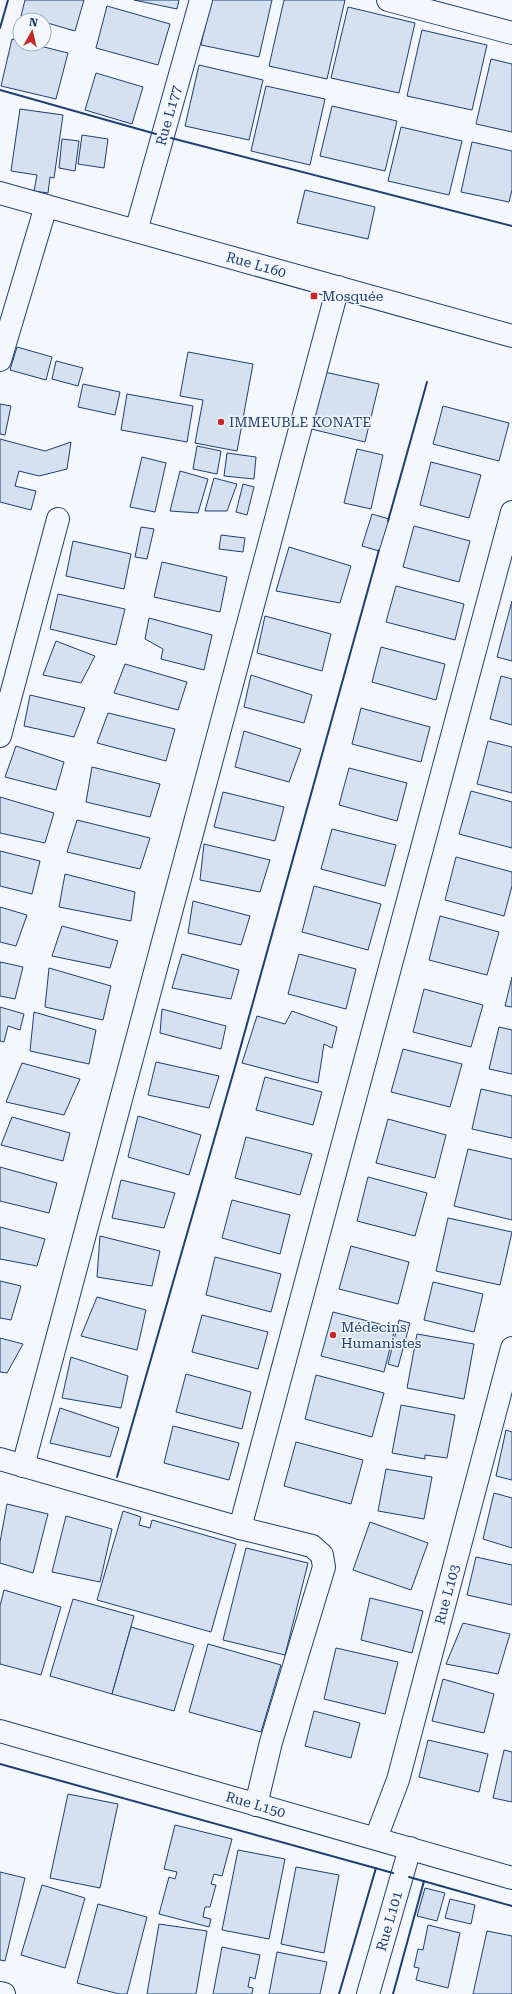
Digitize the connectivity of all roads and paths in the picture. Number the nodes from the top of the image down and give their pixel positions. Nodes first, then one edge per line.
1 (201, 0) edge
2 (397, 1) edge
3 (512, 33) edge
4 (0, 193) edge
5 (46, 206) junction
6 (136, 231) junction
7 (338, 287) junction
8 (512, 336) edge
9 (0, 360) edge
10 (512, 512) edge
11 (58, 519) dead end
12 (0, 736) edge
13 (512, 1348) edge
14 (0, 1459) edge
15 (24, 1466) junction
16 (240, 1528) junction
17 (0, 1731) edge
18 (256, 1805) junction
19 (376, 1838) junction
20 (410, 1848) junction
21 (512, 1878) edge
22 (0, 1993) edge
23 (4, 1994) edge
24 (368, 1994) edge

1 - 6 street, Rue L177
2 - 3 street
4 - 5 street, Rue L160
5 - 6 street, Rue L160
5 - 9 street
6 - 7 street, Rue L160
7 - 8 street, Rue L160
7 - 15 street
10 - 16 street
11 - 12 street
13 - 19 street, Rue L103
14 - 15 street
15 - 16 street
16 - 18 street
17 - 18 street, Rue L150
18 - 19 street, Rue L150
19 - 20 street, Rue L150
20 - 21 street, Rue L150
20 - 24 street, Rue L101
22 - 23 street

